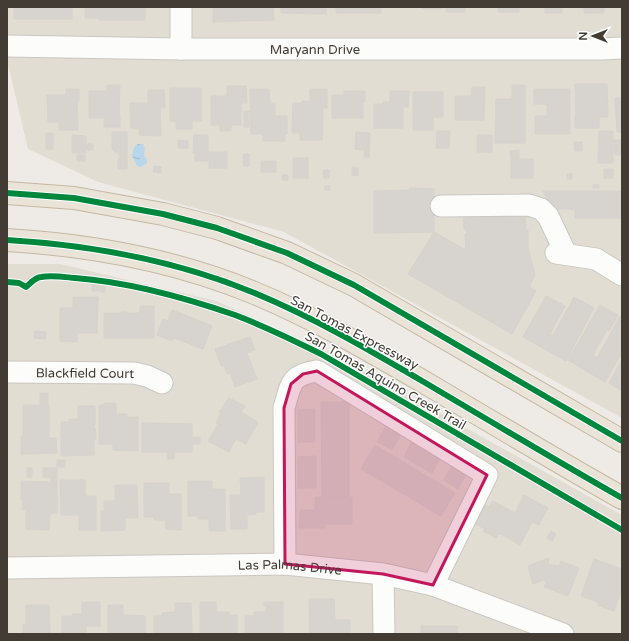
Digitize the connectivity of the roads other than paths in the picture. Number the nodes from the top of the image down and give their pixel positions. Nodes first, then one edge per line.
1 (181, 7) edge
2 (7, 46) edge
3 (622, 48) edge
4 (181, 49) junction
5 (7, 193) edge
6 (441, 206) dead end
7 (7, 240) edge
8 (622, 275) edge
9 (7, 372) edge
10 (162, 383) dead end
11 (622, 441) edge
12 (622, 498) edge
13 (285, 564) junction
14 (7, 568) edge
15 (384, 574) junction
16 (433, 585) junction
17 (384, 634) edge
18 (564, 634) edge

1 - 4 street
2 - 4 street, Maryann Drive
3 - 4 street, Maryann Drive
5 - 11 highway
6 - 8 street
7 - 12 highway, San Tomas Expressway
9 - 10 street, Blackfield Court
13 - 14 street, Las Palmas Drive
13 - 15 street, Las Palmas Drive
13 - 16 street
15 - 16 street, Las Palmas Drive
15 - 17 street
16 - 18 street, Las Palmas Drive

